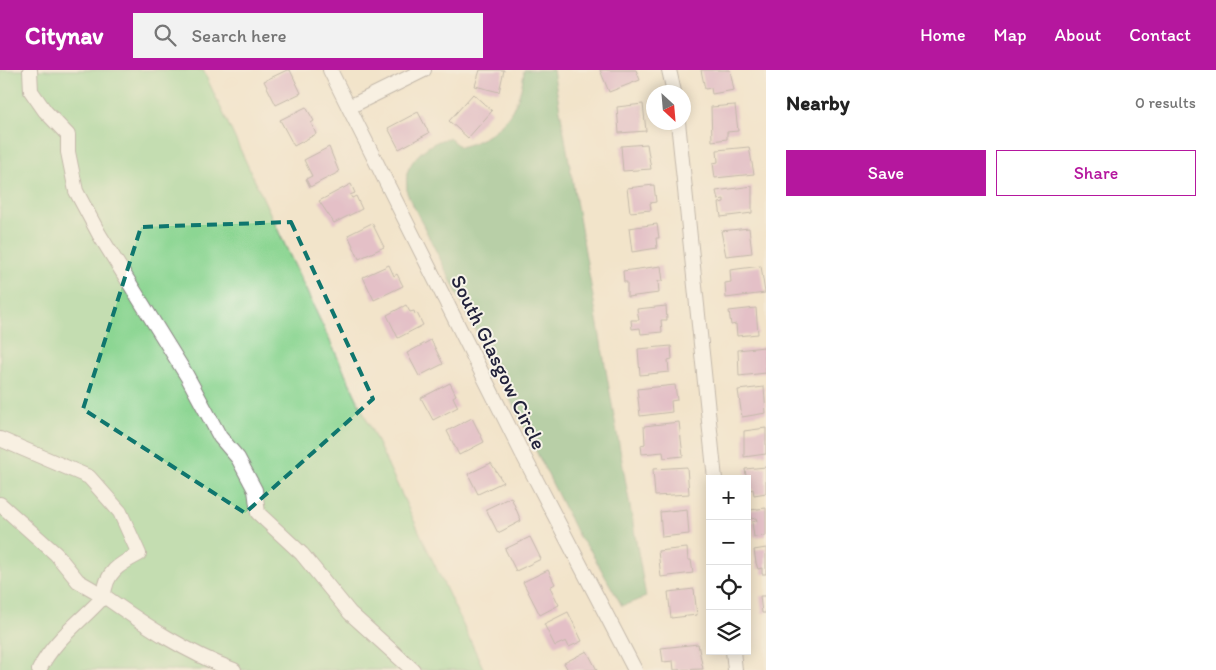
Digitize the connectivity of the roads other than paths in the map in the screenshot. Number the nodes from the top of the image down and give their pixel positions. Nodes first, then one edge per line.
1 (30, 70) edge
2 (330, 70) edge
3 (424, 70) edge
4 (669, 70) edge
5 (672, 85) edge
6 (349, 108) junction
7 (679, 130) edge
8 (0, 439) edge
9 (715, 475) edge
10 (0, 504) edge
11 (104, 596) junction
12 (733, 655) edge
13 (39, 670) edge
14 (234, 670) edge
15 (413, 670) edge
16 (635, 670) edge
17 (735, 670) edge

1 - 15 street
2 - 6 street, South Glasgow Circle
3 - 6 street
4 - 5 street
6 - 16 street, South Glasgow Circle
7 - 9 street
8 - 11 street
10 - 11 street
11 - 13 street
11 - 14 street
12 - 17 street

